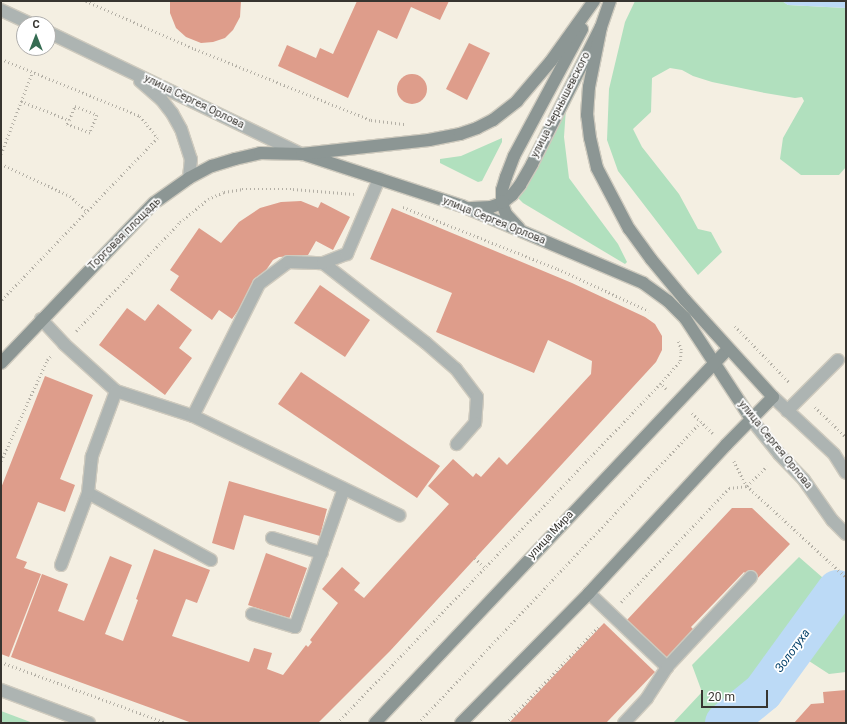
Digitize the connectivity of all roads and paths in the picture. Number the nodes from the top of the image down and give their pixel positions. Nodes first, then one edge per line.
1 (86, 1) edge
2 (594, 1) edge
3 (597, 1) edge
4 (610, 1) edge
5 (91, 2) edge
6 (1, 10) edge
7 (16, 17) edge
8 (601, 27) junction
9 (56, 36) edge
10 (1, 59) edge
11 (118, 65) junction
12 (32, 73) junction
13 (21, 101) junction
14 (69, 120) junction
15 (410, 124) dead end
16 (1, 154) edge
17 (302, 154) junction
18 (1, 164) edge
19 (189, 178) junction
20 (379, 179) junction
21 (502, 203) junction
22 (462, 206) junction
23 (88, 212) junction
24 (526, 234) junction
25 (323, 263) junction
26 (643, 284) junction
27 (685, 300) junction
28 (1, 301) edge
29 (41, 319) junction
30 (734, 325) dead end
31 (728, 348) junction
32 (48, 360) dead end
33 (838, 360) dead end
34 (714, 362) junction
35 (1, 363) edge
36 (660, 384) dead end
37 (116, 391) junction
38 (803, 396) junction
39 (773, 397) junction
40 (787, 411) junction
41 (193, 416) junction
42 (751, 419) junction
43 (702, 421) dead end
44 (846, 436) edge
45 (457, 444) dead end
46 (1, 461) edge
47 (846, 473) edge
48 (747, 486) dead end
49 (344, 489) junction
50 (88, 493) junction
51 (399, 515) dead end
52 (846, 534) edge
53 (272, 538) dead end
54 (810, 544) dead end
55 (322, 553) junction
56 (475, 558) dead end
57 (210, 560) dead end
58 (61, 565) dead end
59 (485, 568) junction
60 (751, 577) dead end
61 (846, 578) edge
62 (589, 593) junction
63 (610, 613) junction
64 (252, 614) dead end
65 (1, 662) edge
66 (667, 667) junction
67 (1, 690) edge
68 (90, 723) edge
69 (167, 723) edge
70 (337, 723) edge
71 (376, 723) edge
72 (418, 723) edge
73 (461, 723) edge
74 (506, 723) edge
75 (624, 723) edge

1 - 5 path
2 - 17 main road
3 - 21 main road, улица Чернышевского
4 - 8 main road, улица Чернышевского
5 - 15 path
6 - 7 street
8 - 21 main road, улица Чернышевского
8 - 27 main road
9 - 11 street, улица Сергея Орлова
10 - 12 path
11 - 17 street, улица Сергея Орлова
11 - 19 street
12 - 13 path
12 - 23 path
13 - 14 path
13 - 16 path
14 - 14 path
17 - 19 main road, Торговая площадь
17 - 20 main road, улица Сергея Орлова
18 - 23 path
19 - 29 main road, Торговая площадь
20 - 22 main road, улица Сергея Орлова
20 - 25 street
21 - 22 main road
21 - 24 main road
22 - 24 main road, улица Сергея Орлова
23 - 28 path
24 - 26 main road, улица Сергея Орлова
25 - 41 street
25 - 45 street
26 - 27 main road
26 - 34 main road, улица Сергея Орлова
27 - 31 main road
29 - 35 main road, Торговая площадь
29 - 37 street
30 - 38 path
31 - 34 main road, улица Мира
31 - 39 main road
32 - 46 path
33 - 38 street
34 - 42 main road, улица Сергея Орлова
34 - 71 main road, улица Мира
36 - 59 path
37 - 41 street
37 - 50 street
38 - 40 street
38 - 44 path
39 - 40 street
39 - 42 main road
40 - 47 street
41 - 49 street
42 - 52 street, улица Сергея Орлова
42 - 62 main road
43 - 72 path
48 - 63 path
49 - 51 street
49 - 55 street
50 - 57 street
50 - 58 street
53 - 55 street
54 - 61 path
55 - 64 street
56 - 59 path
59 - 70 path
60 - 66 street
62 - 63 street
62 - 73 main road
63 - 66 street
63 - 74 path
65 - 69 path
66 - 75 street
67 - 68 street

